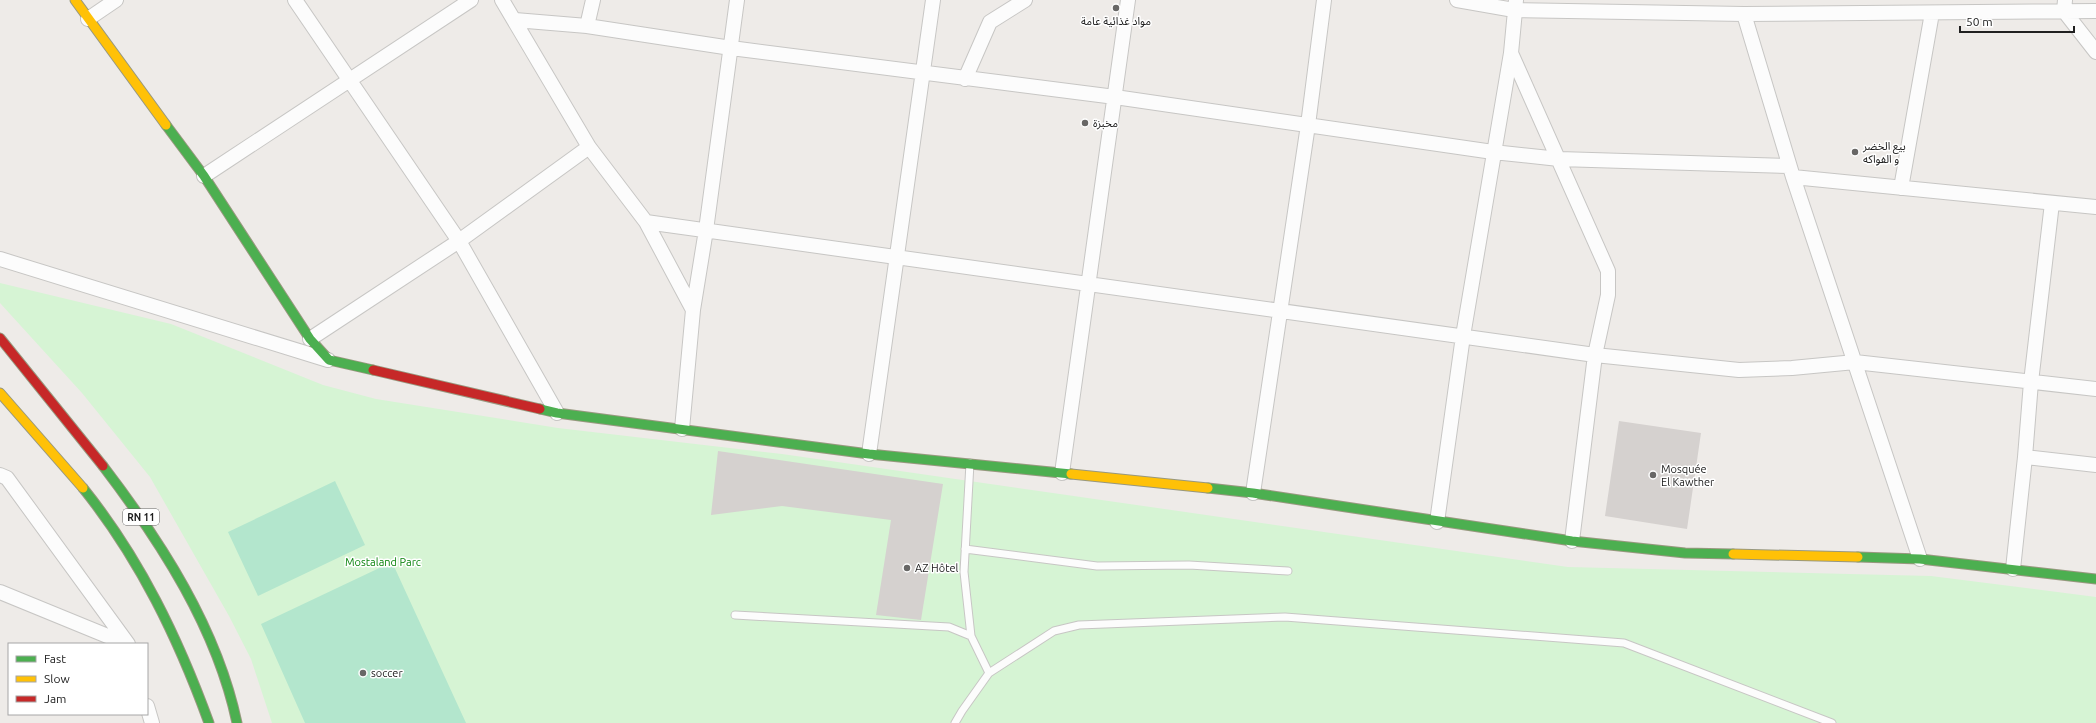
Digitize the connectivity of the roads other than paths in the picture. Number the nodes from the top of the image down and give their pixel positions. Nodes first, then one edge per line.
1 (75, 0) edge
2 (116, 0) edge
3 (295, 0) edge
4 (471, 0) edge
5 (502, 0) edge
6 (593, 0) edge
7 (737, 0) edge
8 (933, 0) edge
9 (1025, 0) edge
10 (1128, 0) edge
11 (1324, 0) edge
12 (1457, 0) edge
13 (1515, 5) edge
14 (2065, 6) edge
15 (2096, 11) edge
16 (1744, 14) junction
17 (1932, 14) junction
18 (88, 19) junction
19 (515, 20) junction
20 (587, 26) junction
21 (731, 48) junction
22 (2096, 52) edge
23 (1511, 53) junction
24 (923, 74) junction
25 (965, 79) junction
26 (351, 81) junction
27 (1115, 97) junction
28 (1308, 125) junction
29 (589, 147) junction
30 (1493, 152) junction
31 (1559, 159) junction
32 (1791, 171) junction
33 (204, 176) junction
34 (1901, 188) junction
35 (2052, 203) junction
36 (2096, 207) edge
37 (646, 222) junction
38 (706, 230) junction
39 (459, 241) junction
40 (898, 257) junction
41 (0, 259) edge
42 (1090, 284) junction
43 (693, 310) junction
44 (1280, 311) junction
45 (1462, 336) junction
46 (0, 338) edge
47 (310, 339) junction
48 (1595, 355) junction
49 (329, 360) junction
50 (1855, 362) junction
51 (2031, 382) junction
52 (2096, 389) edge
53 (0, 393) edge
54 (557, 413) junction
55 (682, 429) junction
56 (869, 454) junction
57 (2025, 457) junction
58 (970, 463) junction
59 (2096, 464) edge
60 (1062, 472) junction
61 (0, 475) edge
62 (1253, 493) junction
63 (1437, 522) junction
64 (1572, 541) junction
65 (965, 549) junction
66 (1920, 559) junction
67 (2013, 569) junction
68 (1288, 571) dead end
69 (2096, 579) edge
70 (0, 592) edge
71 (735, 615) dead end
72 (971, 636) junction
73 (126, 643) edge
74 (127, 643) edge
75 (989, 672) junction
76 (148, 709) edge
77 (152, 723) edge
78 (210, 723) edge
79 (237, 723) edge
80 (955, 723) edge
81 (1832, 723) edge

1 - 18 main road
2 - 18 street
3 - 26 street
4 - 26 street
5 - 19 street
6 - 20 street
7 - 21 street
8 - 24 street
9 - 25 street
10 - 27 street
11 - 28 street
12 - 13 street
13 - 16 street
13 - 23 street
14 - 15 street
14 - 17 street
14 - 22 street
16 - 17 street
16 - 32 street
17 - 34 street
18 - 33 main road
19 - 20 street
19 - 29 street
20 - 21 street
21 - 24 street
21 - 38 street
23 - 30 street
23 - 31 street
24 - 25 street
24 - 40 street
25 - 27 street
26 - 33 street
26 - 39 street
27 - 28 street
27 - 42 street
28 - 30 street
28 - 44 street
29 - 37 street
29 - 39 street
30 - 31 street
30 - 45 street
31 - 32 street
31 - 48 street
32 - 34 street
32 - 50 street
33 - 47 main road
34 - 35 street
35 - 36 street
35 - 51 street
37 - 38 street
37 - 43 street
38 - 40 street
38 - 43 street
39 - 47 street
39 - 54 street
40 - 42 street
40 - 56 street
41 - 49 street
42 - 44 street
42 - 60 street
43 - 55 street
44 - 45 street
44 - 62 street
45 - 48 street
45 - 63 street
46 - 79 main road, RN 11
47 - 49 main road
48 - 50 street
48 - 64 street
49 - 54 main road
50 - 51 street
50 - 66 street
51 - 52 street
51 - 57 street
53 - 78 main road, RN 11
54 - 55 main road
55 - 56 main road
56 - 58 main road
57 - 59 street
57 - 67 street
58 - 60 main road
58 - 65 lane
60 - 62 main road
61 - 74 street
62 - 63 main road
63 - 64 main road
64 - 66 main road
65 - 68 lane
65 - 72 lane
66 - 67 main road
67 - 69 main road
70 - 73 street
71 - 72 lane
72 - 75 lane
75 - 80 lane
75 - 81 lane
76 - 77 street

